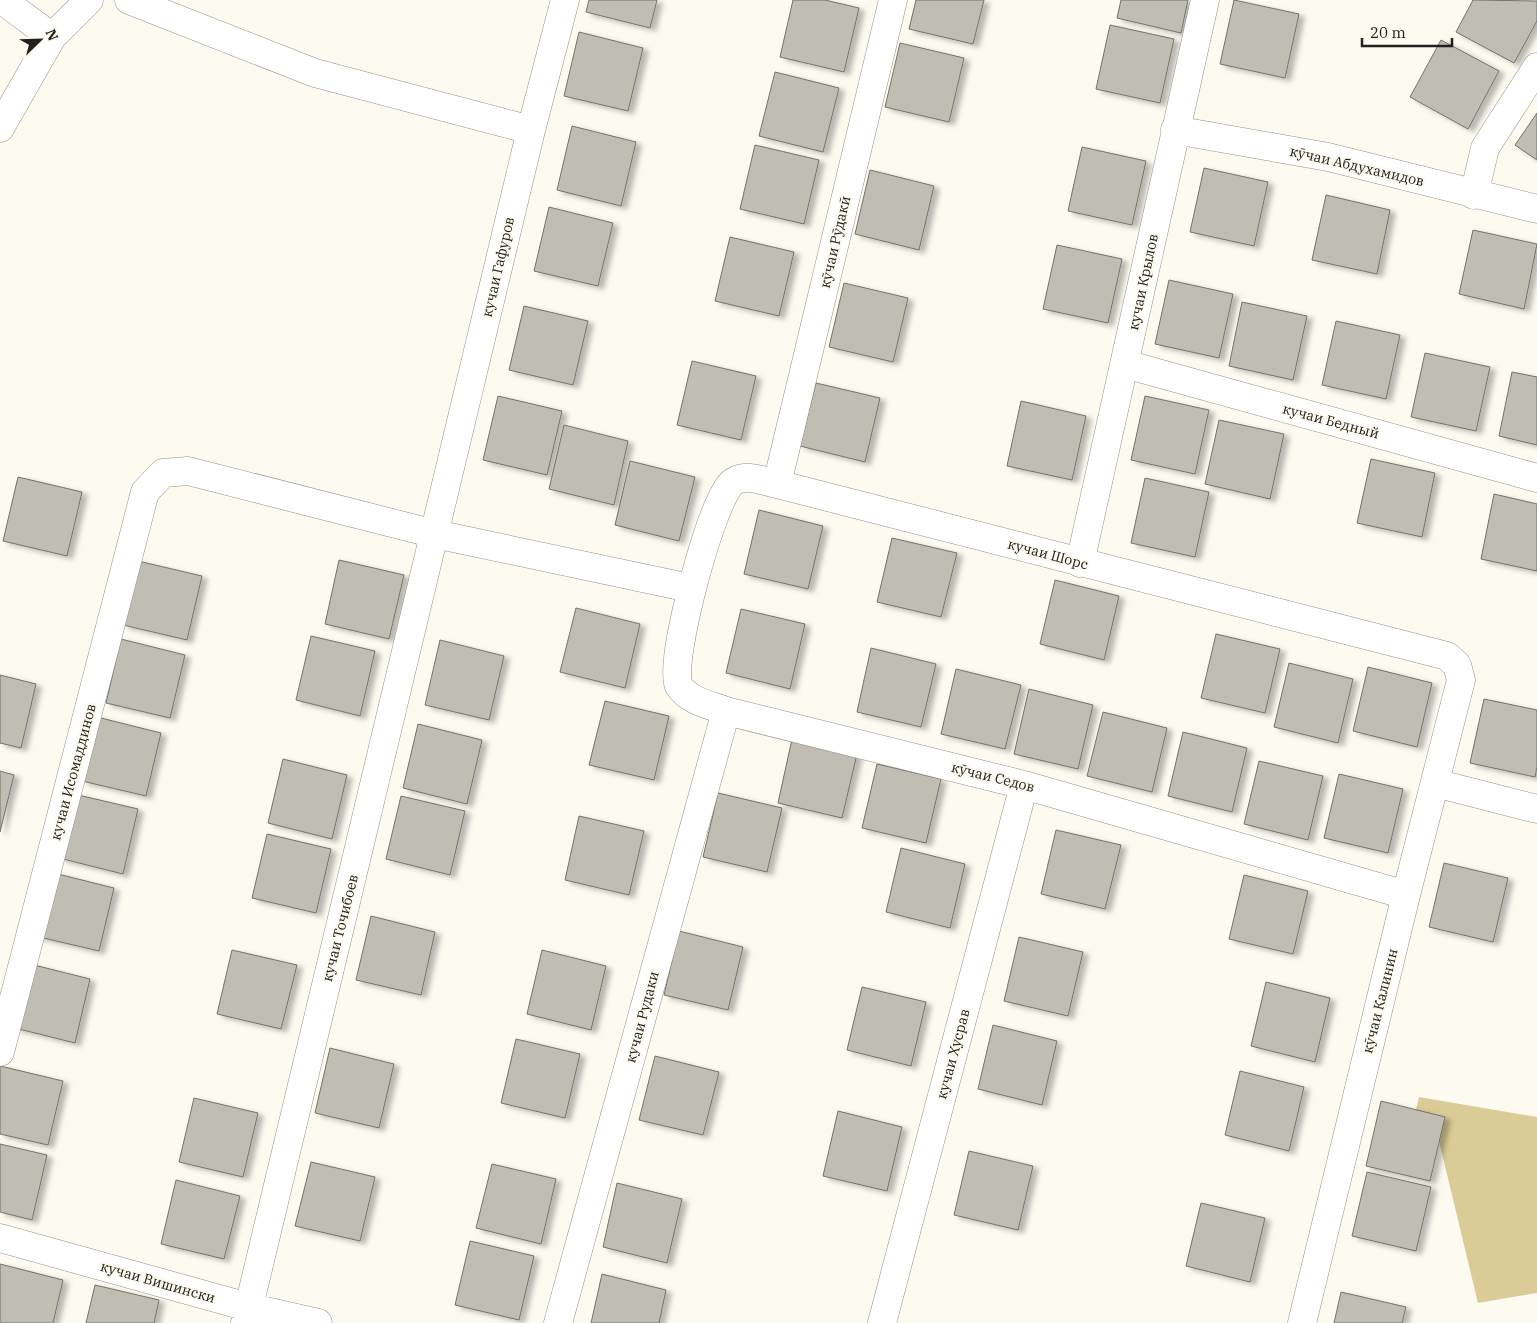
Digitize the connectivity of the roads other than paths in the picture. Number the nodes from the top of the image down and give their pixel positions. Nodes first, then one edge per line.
1 (2, 0) edge
2 (89, 0) edge
3 (129, 0) edge
4 (565, 0) edge
5 (893, 0) edge
6 (1205, 0) edge
7 (52, 37) junction
8 (1537, 67) edge
9 (0, 128) edge
10 (531, 130) junction
11 (1175, 130) junction
12 (1474, 195) junction
13 (1537, 209) edge
14 (1125, 364) junction
15 (1537, 478) edge
16 (777, 484) junction
17 (435, 534) junction
18 (1080, 563) junction
19 (690, 588) junction
20 (1461, 680) joint
21 (726, 711) junction
22 (1435, 783) junction
23 (1024, 785) junction
24 (1537, 809) edge
25 (1406, 895) junction
26 (0, 1052) edge
27 (0, 1238) edge
28 (247, 1315) edge
29 (318, 1323) edge
30 (558, 1323) edge
31 (882, 1323) edge
32 (1302, 1323) edge

1 - 7 street
2 - 7 street
3 - 10 street
4 - 10 street, кучаи Гафуров
5 - 16 street, кӯчаи Рӯдакӣ
6 - 11 street, кучаи Крылов
7 - 9 street
8 - 12 street
10 - 17 street, кучаи Гафуров
11 - 12 street, кӯчаи Абдухамидов
11 - 14 street, кучаи Крылов
12 - 13 street, кӯчаи Абдухамидов
14 - 15 street, кучаи Бедный
14 - 18 street, кучаи Крылов
16 - 18 street, кучаи Шорс
16 - 19 street, кучаи Шорс
17 - 19 street
17 - 26 street, кучаи Исомаддинов
17 - 28 street, кучаи Точибоев
18 - 20 street, кучаи Шорс
19 - 21 street, кӯчаи Седов
20 - 22 street, кӯчаи Калинин
21 - 23 street, кӯчаи Седов
21 - 30 street, кучаи Рудаки
22 - 24 street
22 - 25 street, кӯчаи Калинин
23 - 25 street, кӯчаи Седов
23 - 31 street, кучаи Хусрав
25 - 32 street, кӯчаи Калинин
27 - 28 street, кучаи Вишински
28 - 29 street, кучаи Вишински

